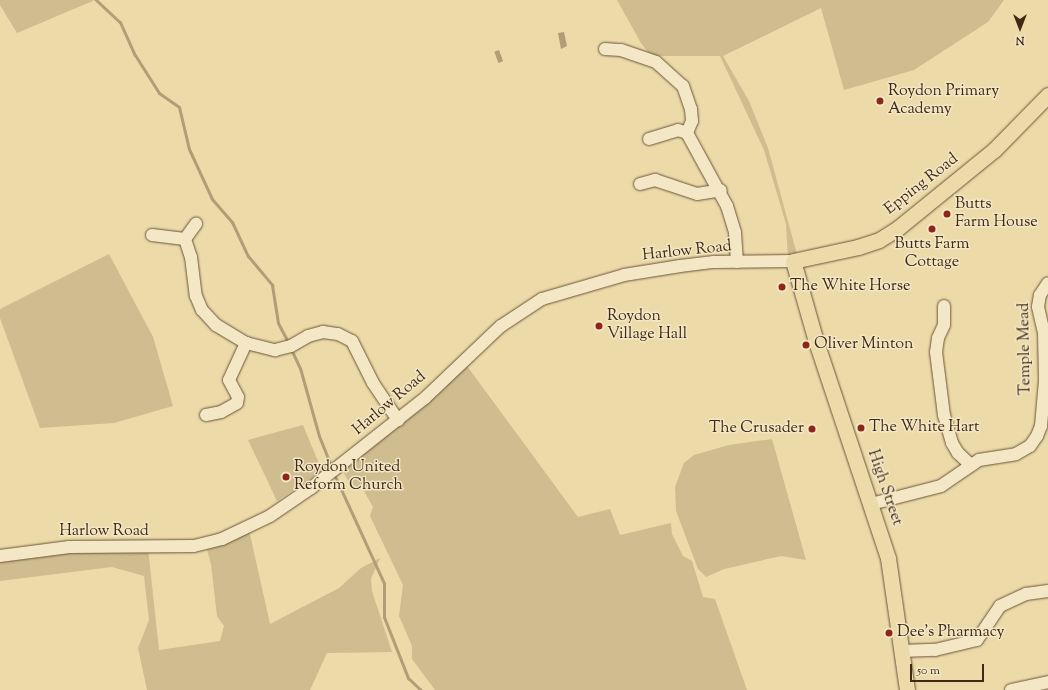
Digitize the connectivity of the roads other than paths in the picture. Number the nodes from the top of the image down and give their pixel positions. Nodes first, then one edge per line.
1 (605, 49) dead end
2 (1048, 95) edge
3 (687, 133) junction
4 (649, 138) dead end
5 (640, 184) dead end
6 (721, 190) junction
7 (196, 224) dead end
8 (152, 235) dead end
9 (185, 239) junction
10 (793, 261) junction
11 (737, 262) junction
12 (1048, 283) edge
13 (944, 306) dead end
14 (246, 343) junction
15 (206, 415) dead end
16 (398, 420) junction
17 (971, 465) junction
18 (871, 504) junction
19 (0, 556) edge
20 (1048, 591) edge
21 (901, 652) junction
22 (1048, 682) edge
23 (904, 688) edge
24 (1011, 690) edge

1 - 3 street
2 - 10 main road, Epping Road
3 - 4 street
3 - 6 street
5 - 6 street
6 - 11 street
7 - 9 street
8 - 9 street
9 - 14 street
10 - 11 street, Harlow Road
10 - 18 main road, High Street
11 - 16 street, Harlow Road
12 - 17 street, Temple Mead
13 - 17 street
14 - 15 street
14 - 16 street
16 - 19 street, Harlow Road
17 - 18 street, Temple Mead
18 - 21 main road, High Street
20 - 21 street
21 - 23 main road, High Street
22 - 24 street

